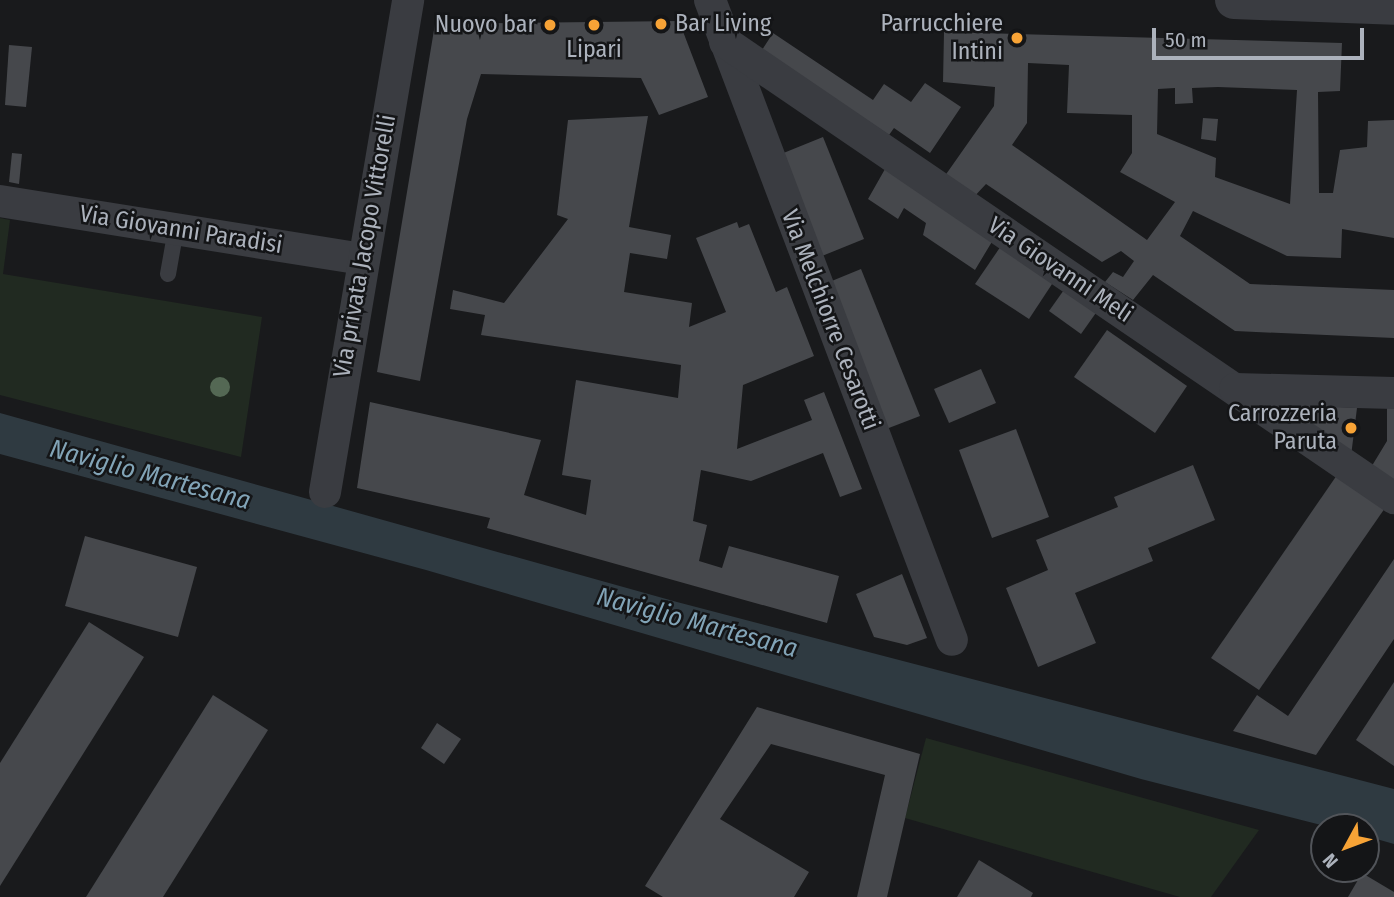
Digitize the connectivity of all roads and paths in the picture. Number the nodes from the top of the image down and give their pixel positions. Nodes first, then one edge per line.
1 (408, 0) edge
2 (710, 0) edge
3 (1234, 0) edge
4 (1394, 6) edge
5 (725, 42) junction
6 (0, 201) edge
7 (176, 229) junction
8 (362, 258) junction
9 (169, 274) dead end
10 (1235, 389) junction
11 (1394, 393) edge
12 (325, 492) dead end
13 (1394, 498) edge
14 (952, 640) dead end

1 - 8 street, Via privata Jacopo Vittorelli
2 - 5 street, Via Melchiorre Cesarotti
3 - 4 street
5 - 10 street, Via Giovanni Meli
5 - 14 street, Via Melchiorre Cesarotti
6 - 7 street, Via Giovanni Paradisi
7 - 8 street, Via Giovanni Paradisi
7 - 9 lane
8 - 12 street, Via privata Jacopo Vittorelli
10 - 11 street
10 - 13 street, Via Giovanni Meli

